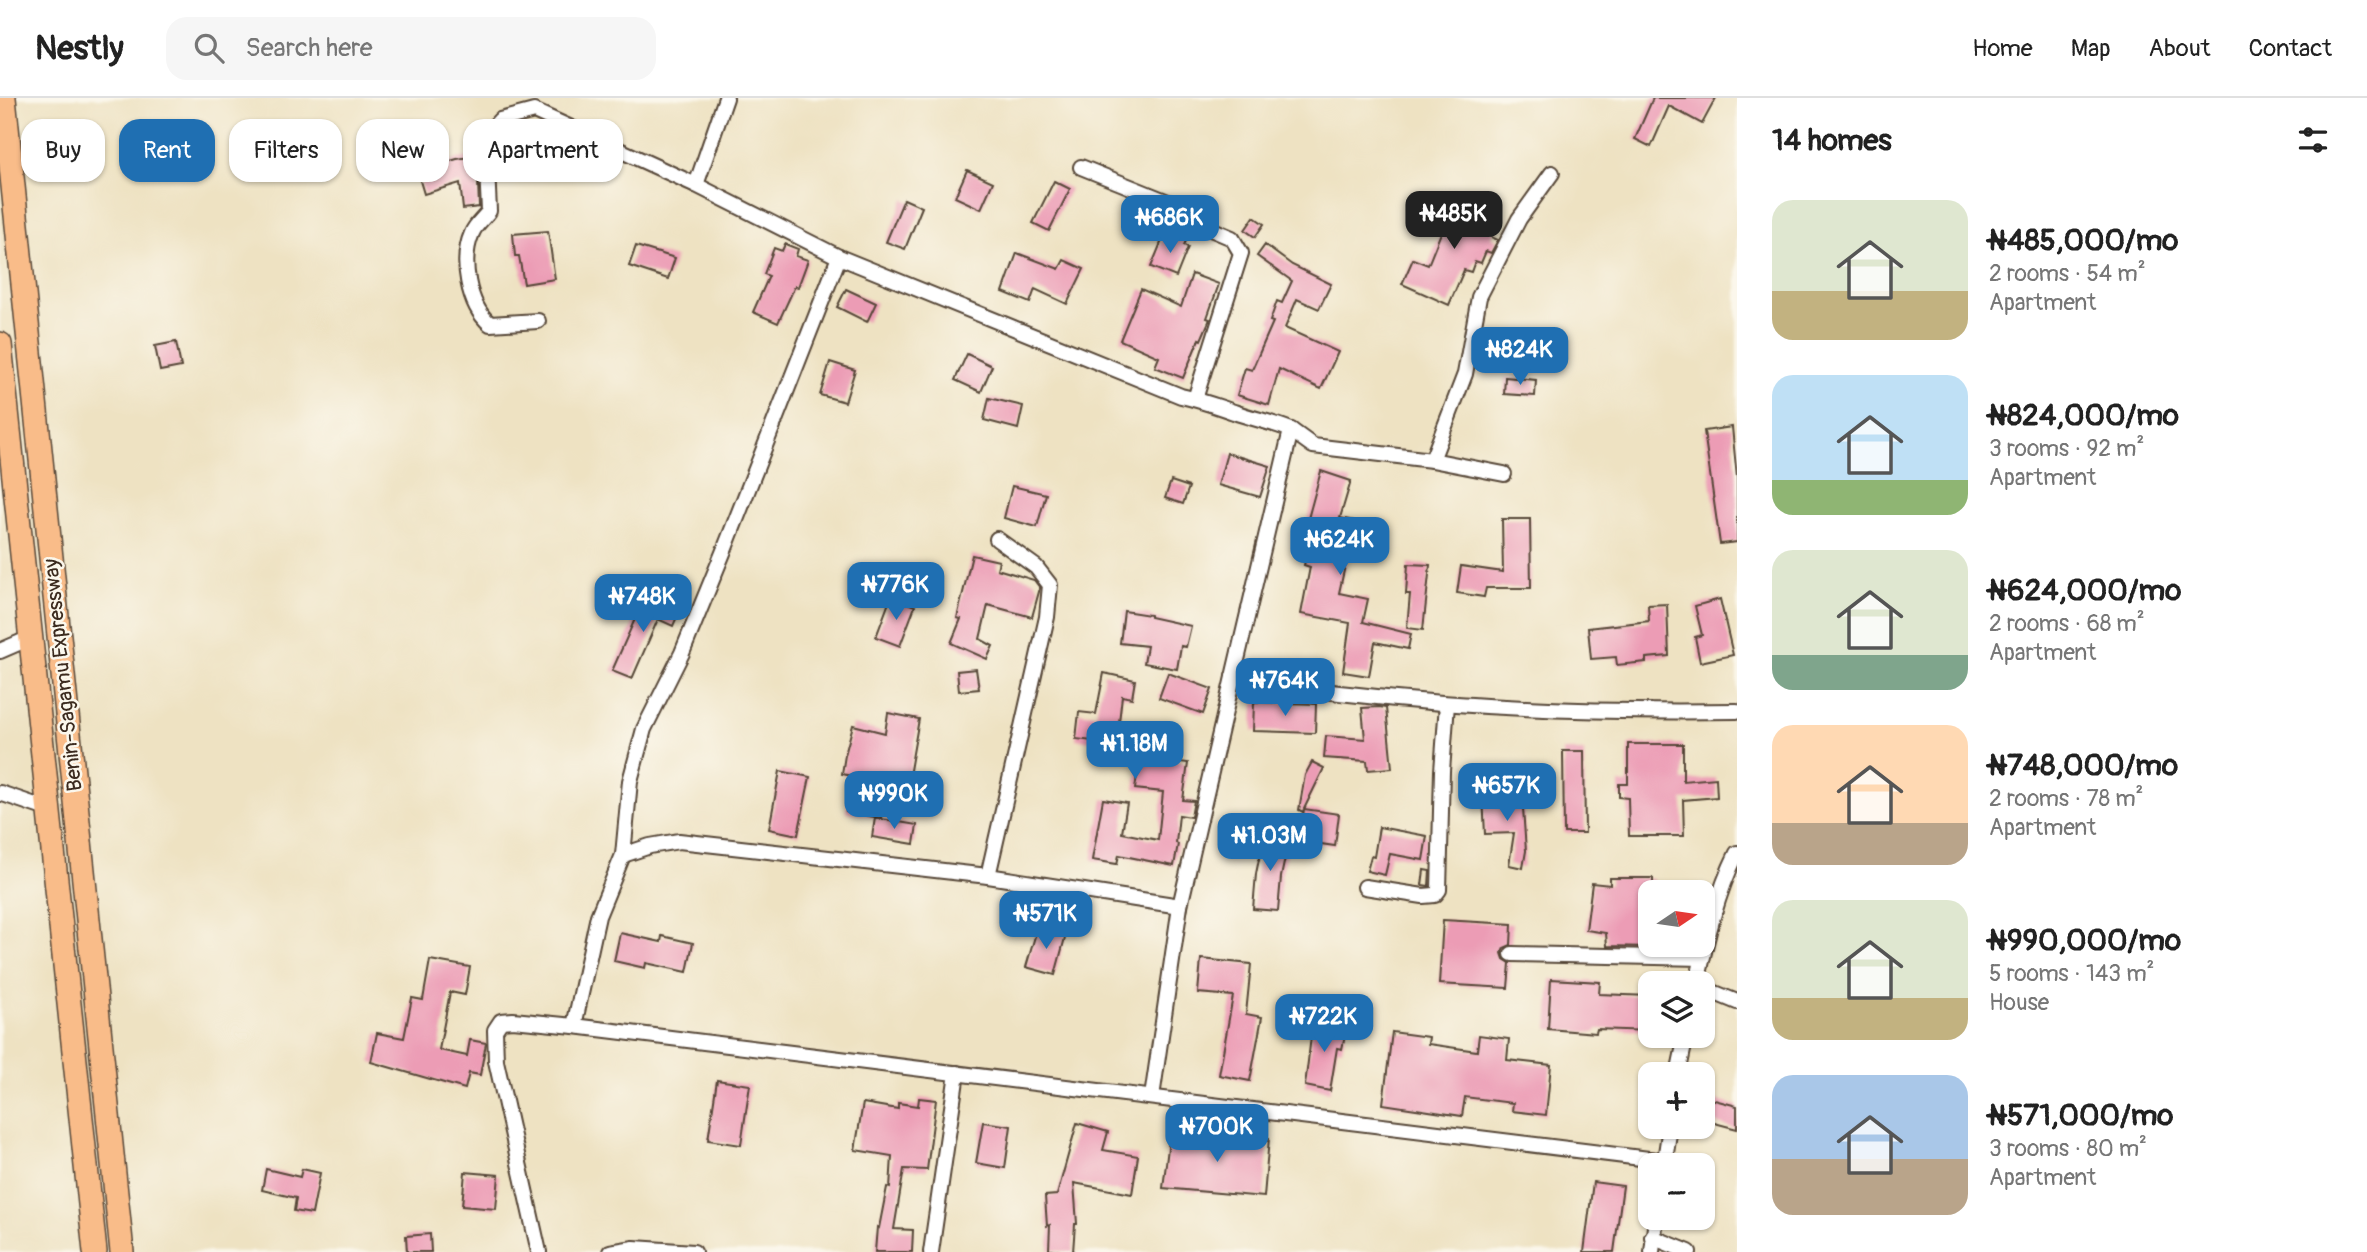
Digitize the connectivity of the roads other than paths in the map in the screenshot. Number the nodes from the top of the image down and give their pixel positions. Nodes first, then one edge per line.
1 (4, 98) edge
2 (726, 98) edge
3 (534, 105) edge
4 (1081, 167) dead end
5 (1552, 173) dead end
6 (696, 185) junction
7 (839, 257) junction
8 (538, 321) dead end
9 (0, 344) edge
10 (1195, 399) junction
11 (1291, 430) junction
12 (1432, 460) junction
13 (1504, 474) dead end
14 (997, 539) dead end
15 (30, 638) junction
16 (0, 651) edge
17 (1233, 677) junction
18 (1447, 704) junction
19 (1737, 711) edge
20 (0, 793) edge
21 (50, 810) junction
22 (1737, 853) edge
23 (623, 855) junction
24 (988, 876) junction
25 (1365, 887) dead end
26 (1180, 906) junction
27 (1512, 954) dead end
28 (1702, 958) junction
29 (1700, 971) edge
30 (1715, 993) edge
31 (1737, 1002) edge
32 (574, 1026) junction
33 (957, 1073) junction
34 (1152, 1097) junction
35 (1638, 1160) edge
36 (1654, 1230) edge
37 (1653, 1237) junction
38 (95, 1252) edge
39 (122, 1252) edge
40 (539, 1252) edge
41 (610, 1252) edge
42 (694, 1252) edge
43 (931, 1252) edge
44 (1652, 1252) edge
45 (1689, 1252) edge

1 - 39 highway, Benin-Sagamu Expressway
2 - 6 street
3 - 6 street
3 - 8 street
4 - 10 street
5 - 12 street
6 - 7 street
7 - 10 street
7 - 23 street
9 - 15 highway, Benin-Sagamu Expressway
10 - 11 street
11 - 12 street
11 - 17 street
12 - 13 street
14 - 24 street
15 - 16 street
15 - 21 highway, Benin-Sagamu Expressway
17 - 18 street
17 - 26 street
18 - 19 street
18 - 25 street
20 - 21 street
21 - 38 highway, Benin-Sagamu Expressway
22 - 28 street
23 - 24 street
23 - 32 street
24 - 26 street
26 - 34 street
27 - 28 street
28 - 29 street
30 - 31 street
32 - 33 street
32 - 40 street
33 - 34 street
33 - 43 street
34 - 35 street
36 - 37 street
37 - 44 street
37 - 45 street
41 - 42 street

